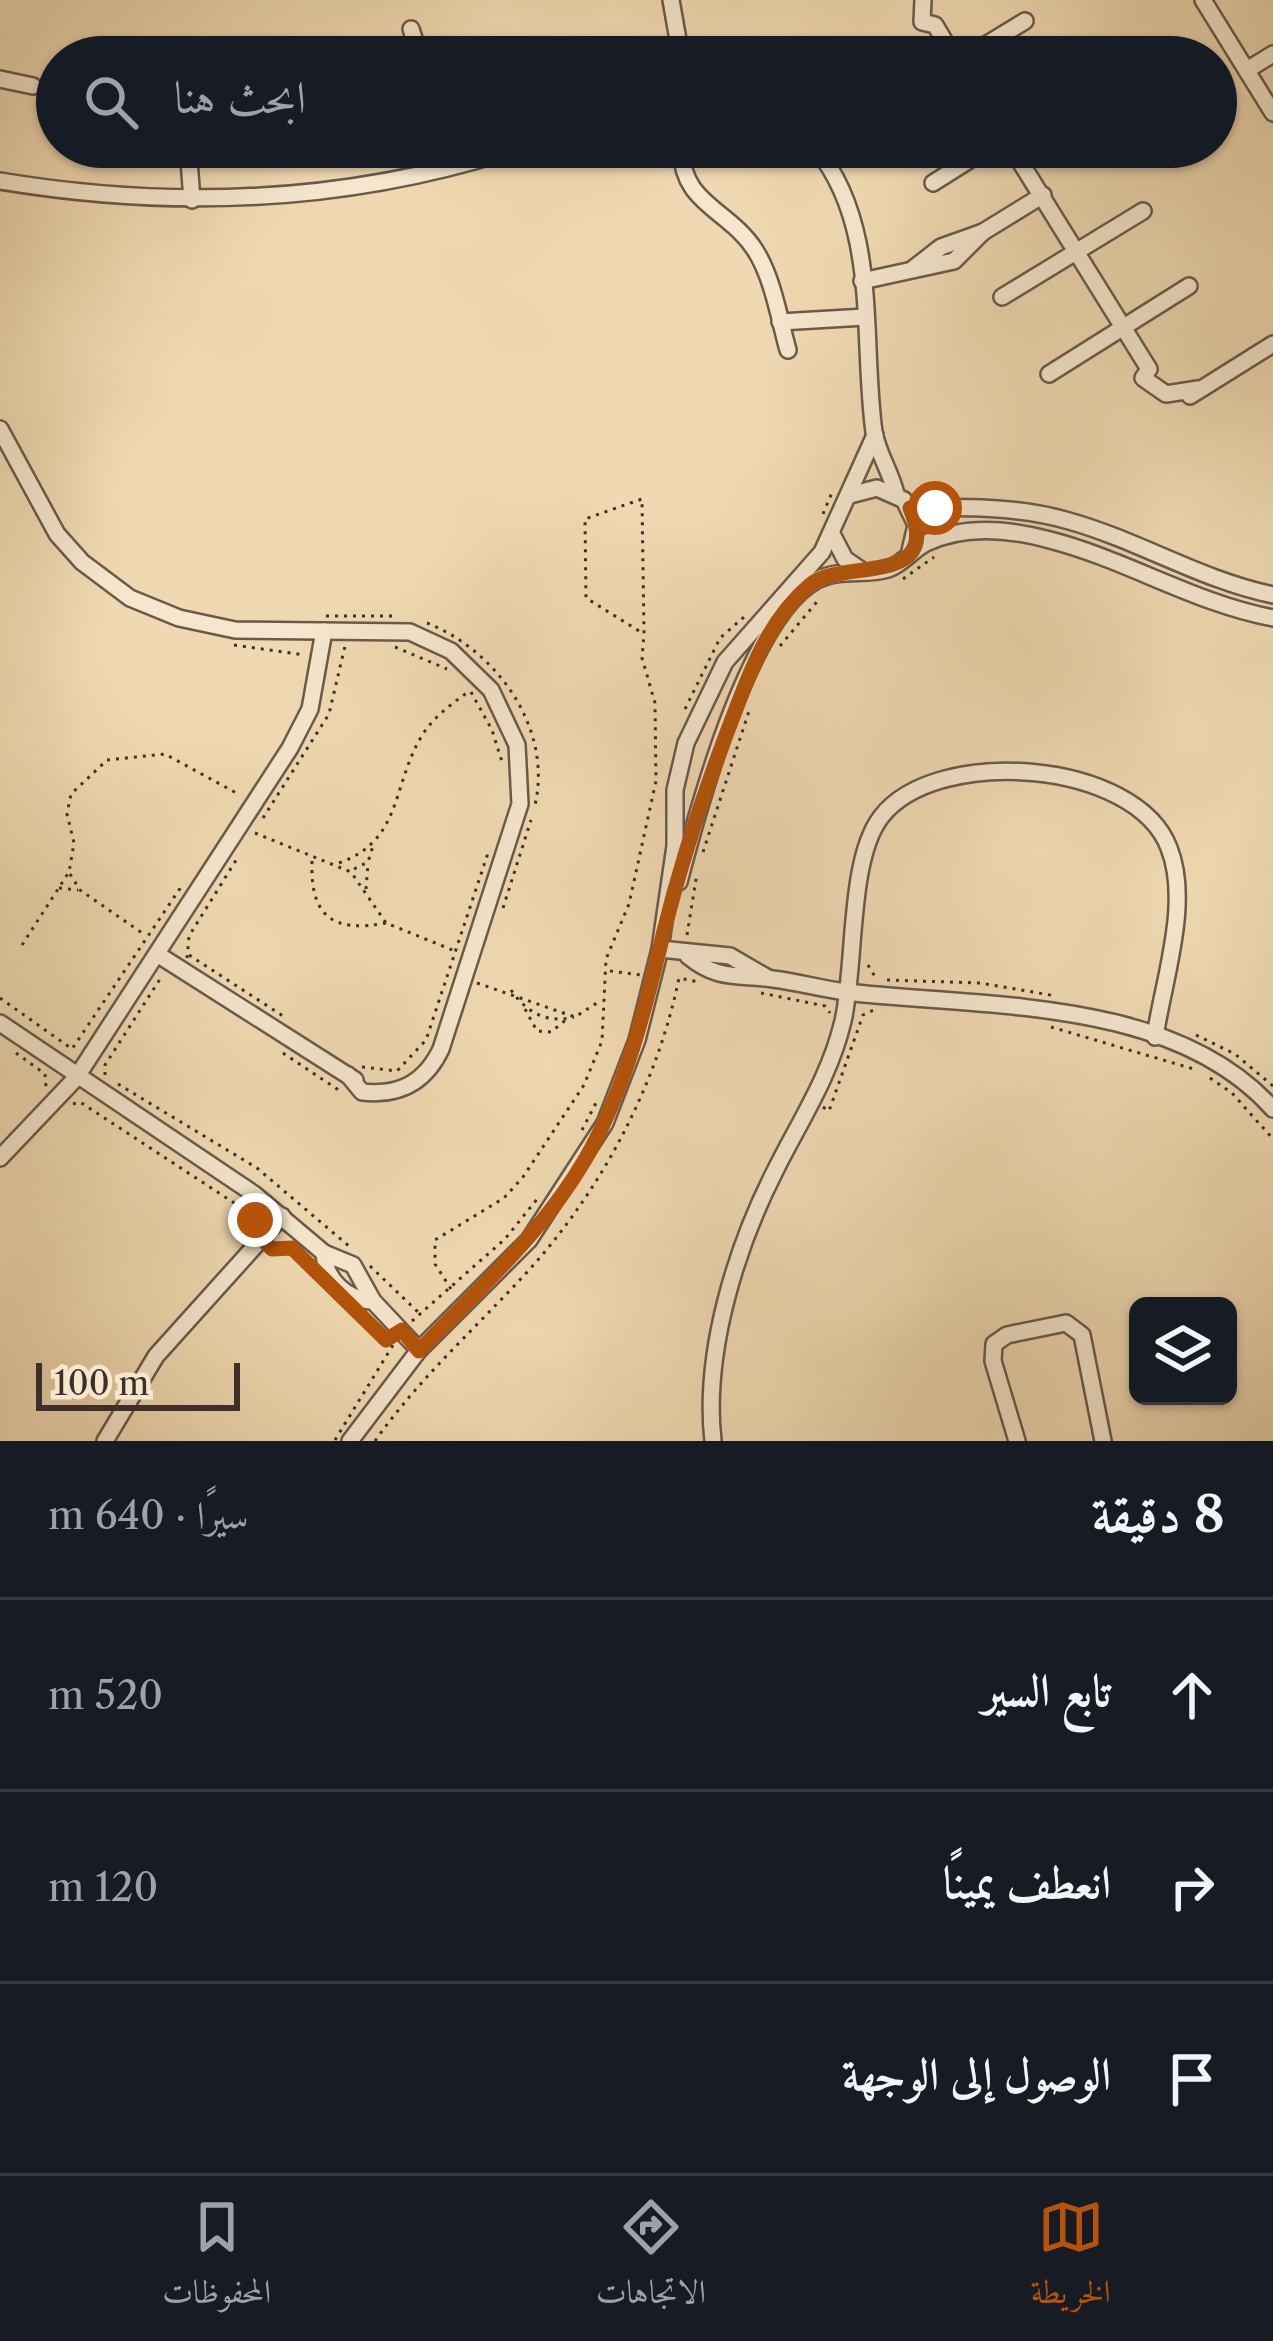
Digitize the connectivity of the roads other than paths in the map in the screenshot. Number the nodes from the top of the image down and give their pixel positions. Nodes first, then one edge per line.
1 (671, 0) edge
2 (914, 0) edge
3 (923, 0) edge
4 (1203, 0) edge
5 (1025, 21) dead end
6 (934, 26) junction
7 (410, 29) dead end
8 (412, 36) edge
9 (677, 36) edge
10 (940, 36) edge
11 (1000, 36) edge
12 (1225, 36) edge
13 (1273, 54) edge
14 (1237, 55) edge
15 (1246, 70) junction
16 (0, 79) edge
17 (33, 86) dead end
18 (1273, 113) edge
19 (190, 168) edge
20 (441, 168) edge
21 (684, 168) edge
22 (827, 168) edge
23 (957, 168) edge
24 (1025, 168) edge
25 (0, 181) edge
26 (933, 183) dead end
27 (1043, 195) junction
28 (192, 200) junction
29 (1143, 211) dead end
30 (1076, 251) junction
31 (862, 281) junction
32 (1189, 286) dead end
33 (1003, 297) dead end
34 (865, 317) junction
35 (780, 322) junction
36 (1124, 327) junction
37 (1273, 344) edge
38 (788, 350) dead end
39 (1049, 374) dead end
40 (0, 429) edge
41 (874, 435) junction
42 (896, 494) junction
43 (850, 495) junction
44 (910, 508) junction
45 (832, 534) junction
46 (910, 551) junction
47 (861, 569) junction
48 (1273, 595) edge
49 (785, 605) junction
50 (1273, 618) edge
51 (318, 624) junction
52 (664, 930) junction
53 (660, 949) junction
54 (157, 954) junction
55 (849, 992) junction
56 (0, 1023) edge
57 (1155, 1037) junction
58 (76, 1078) junction
59 (1273, 1109) edge
60 (0, 1158) edge
61 (282, 1216) junction
62 (323, 1253) junction
63 (373, 1301) junction
64 (419, 1351) junction
65 (105, 1441) edge
66 (350, 1441) edge
67 (713, 1441) edge
68 (1016, 1441) edge
69 (1103, 1441) edge

1 - 9 street
2 - 6 street
3 - 6 street
4 - 12 street
5 - 11 street
6 - 10 street
7 - 8 street
13 - 15 street
14 - 15 street
15 - 18 street
16 - 17 street
19 - 28 street
20 - 28 street
21 - 35 street
22 - 31 street
23 - 26 street
24 - 27 street
25 - 28 street
27 - 30 street
27 - 31 street
29 - 30 street
30 - 33 street
30 - 36 street
31 - 34 street
32 - 36 street
34 - 35 street
34 - 41 street
35 - 38 street
36 - 37 street
36 - 39 street
40 - 51 street
41 - 42 street
41 - 43 street
42 - 43 street
42 - 44 street
43 - 45 street
44 - 46 street
44 - 48 street
45 - 47 street
45 - 49 street
46 - 47 street
46 - 50 street
47 - 49 street
49 - 52 street
49 - 52 street
51 - 54 street
51 - 54 street
52 - 53 street
53 - 55 street
53 - 64 street
54 - 58 street
55 - 57 street
55 - 57 street
55 - 67 street
56 - 58 street
57 - 59 street
58 - 60 street
58 - 61 street
61 - 62 street
61 - 65 street
62 - 63 street
62 - 63 street
63 - 64 street
64 - 66 street
68 - 69 street

